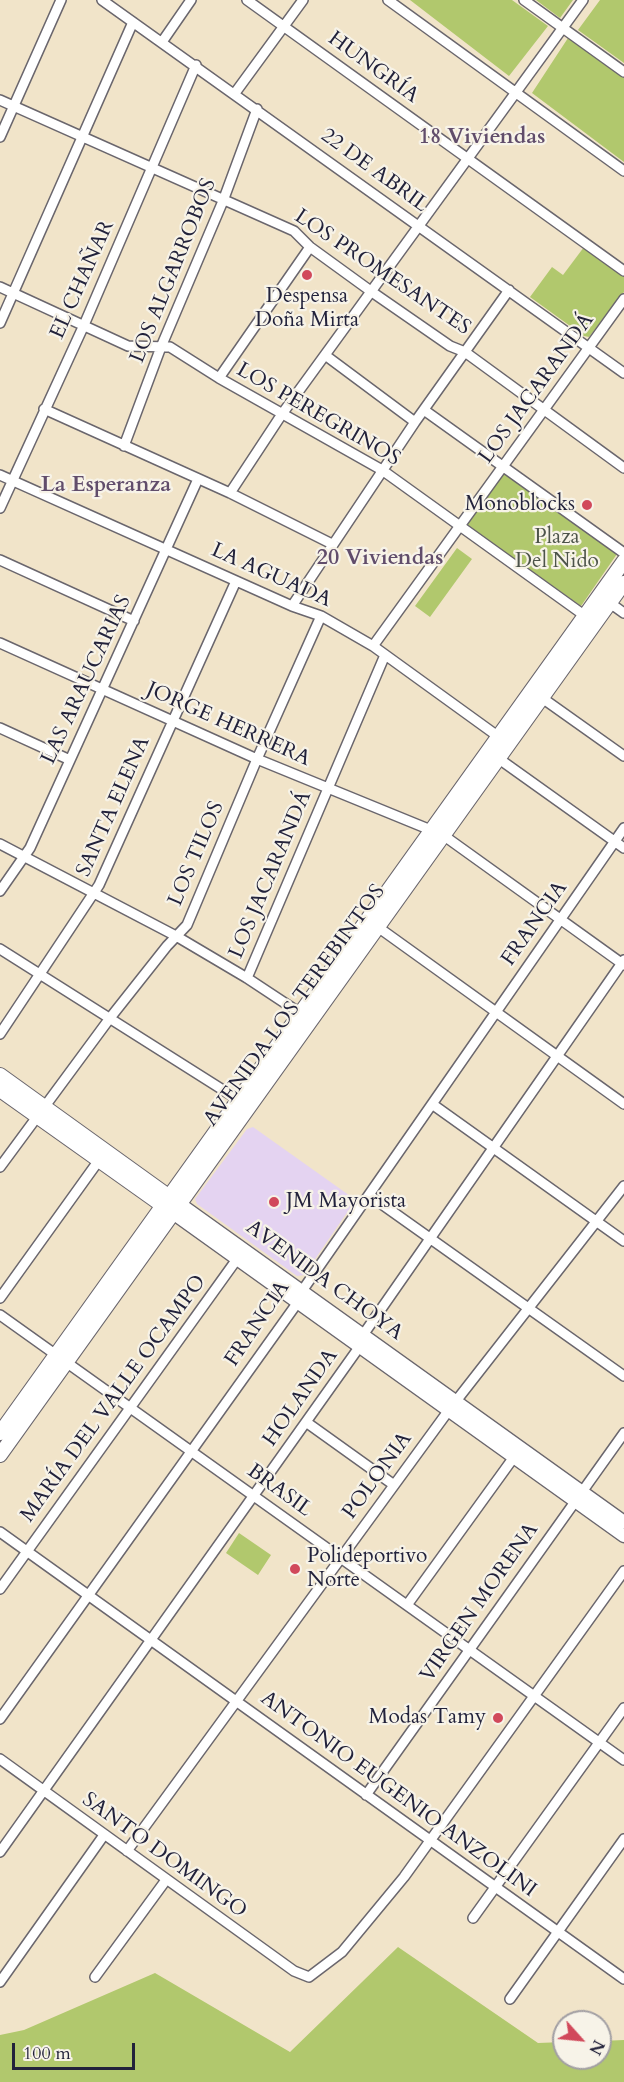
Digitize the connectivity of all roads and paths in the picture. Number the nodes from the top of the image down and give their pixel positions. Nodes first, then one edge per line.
1 (61, 0) edge
2 (102, 0) edge
3 (191, 0) edge
4 (247, 0) edge
5 (303, 0) edge
6 (388, 0) edge
7 (524, 0) edge
8 (583, 0) edge
9 (133, 22) junction
10 (284, 26) junction
11 (563, 28) junction
12 (162, 42) junction
13 (196, 65) junction
14 (624, 72) edge
15 (235, 93) junction
16 (515, 93) junction
17 (0, 100) edge
18 (14, 106) junction
19 (257, 109) junction
20 (0, 137) edge
21 (84, 137) junction
22 (468, 159) junction
23 (152, 168) junction
24 (624, 171) edge
25 (223, 201) junction
26 (420, 226) junction
27 (310, 247) junction
28 (624, 271) edge
29 (0, 287) edge
30 (509, 290) junction
31 (372, 292) junction
32 (14, 293) junction
33 (624, 298) edge
34 (0, 323) edge
35 (84, 325) junction
36 (161, 346) junction
37 (589, 348) junction
38 (465, 352) junction
39 (326, 355) junction
40 (624, 373) edge
41 (219, 378) junction
42 (44, 409) junction
43 (544, 409) junction
44 (424, 410) junction
45 (282, 414) junction
46 (416, 422) junction
47 (124, 447) junction
48 (502, 467) junction
49 (624, 468) edge
50 (382, 470) junction
51 (0, 475) edge
52 (198, 479) junction
53 (12, 481) junction
54 (230, 493) junction
55 (0, 508) edge
56 (460, 526) junction
57 (332, 544) junction
58 (166, 550) junction
59 (624, 553) edge
60 (0, 560) edge
61 (624, 561) edge
62 (236, 581) junction
63 (624, 582) edge
64 (610, 603) junction
65 (292, 606) junction
66 (624, 613) edge
67 (321, 616) junction
68 (590, 619) junction
69 (134, 621) junction
70 (0, 643) edge
71 (373, 646) junction
72 (385, 655) junction
73 (103, 689) junction
74 (537, 694) junction
75 (172, 720) junction
76 (0, 728) edge
77 (503, 740) junction
78 (493, 755) junction
79 (624, 756) edge
80 (256, 759) junction
81 (70, 760) junction
82 (328, 788) junction
83 (624, 828) edge
84 (437, 833) junction
85 (614, 842) junction
86 (0, 844) edge
87 (624, 848) edge
88 (24, 856) junction
89 (0, 891) edge
90 (94, 894) junction
91 (560, 919) junction
92 (373, 923) junction
93 (176, 936) junction
94 (0, 949) edge
95 (623, 962) edge
96 (40, 974) junction
97 (247, 978) junction
98 (496, 1012) junction
99 (305, 1017) junction
100 (110, 1018) junction
101 (0, 1034) edge
102 (557, 1056) junction
103 (0, 1075) edge
104 (0, 1090) edge
105 (243, 1104) junction
106 (432, 1104) junction
107 (624, 1104) edge
108 (40, 1111) junction
109 (493, 1148) junction
110 (102, 1155) junction
111 (0, 1167) edge
112 (624, 1186) edge
113 (369, 1195) junction
114 (171, 1205) junction
115 (597, 1222) junction
116 (430, 1238) junction
117 (624, 1241) edge
118 (237, 1259) junction
119 (300, 1297) junction
120 (0, 1298) edge
121 (529, 1308) junction
122 (0, 1315) edge
123 (362, 1341) junction
124 (61, 1358) junction
125 (624, 1376) edge
126 (453, 1406) junction
127 (130, 1407) junction
128 (306, 1422) junction
129 (0, 1433) edge
130 (624, 1433) edge
131 (192, 1451) junction
132 (0, 1455) edge
133 (514, 1457) junction
134 (394, 1485) junction
135 (254, 1496) junction
136 (579, 1496) junction
137 (624, 1522) edge
138 (0, 1532) edge
139 (624, 1536) edge
140 (27, 1552) junction
141 (341, 1558) junction
142 (624, 1571) edge
143 (0, 1589) edge
144 (88, 1596) junction
145 (407, 1605) junction
146 (151, 1640) junction
147 (470, 1650) junction
148 (534, 1696) junction
149 (236, 1701) junction
150 (624, 1708) edge
151 (0, 1719) edge
152 (599, 1742) junction
153 (0, 1759) edge
154 (624, 1760) edge
155 (44, 1791) junction
156 (366, 1795) junction
157 (104, 1835) junction
158 (624, 1839) edge
159 (430, 1841) junction
160 (127, 1851) junction
161 (0, 1852) edge
162 (166, 1880) junction
163 (496, 1887) junction
164 (473, 1918) dead end
165 (558, 1932) junction
166 (95, 1977) dead end
167 (624, 1978) edge
168 (0, 1982) edge
169 (510, 1999) dead end

1 - 18 street
2 - 9 street, 22 DE ABRIL
3 - 12 street
4 - 10 street, HUNGRÍA
5 - 10 street
6 - 16 street
7 - 11 street
8 - 11 street
9 - 12 street, 22 DE ABRIL
9 - 21 street
10 - 15 street
10 - 22 street, HUNGRÍA
11 - 14 street
11 - 16 street
12 - 13 street, 22 DE ABRIL
13 - 15 street, 22 DE ABRIL
13 - 23 street, EL CHAÑAR
15 - 19 street, 22 DE ABRIL
16 - 22 street
16 - 24 street
17 - 18 street, LOS PROMESANTES
18 - 20 street
18 - 21 street, LOS PROMESANTES
19 - 25 street, LOS ALGARROBOS
19 - 26 street, 22 DE ABRIL
21 - 23 street, LOS PROMESANTES
21 - 32 street
22 - 26 street
22 - 28 street, HUNGRÍA
23 - 25 street, LOS PROMESANTES
23 - 35 street, EL CHAÑAR
25 - 27 street, LOS PROMESANTES
25 - 36 street, LOS ALGARROBOS
26 - 30 street, 22 DE ABRIL
26 - 31 street
27 - 31 street, LOS PROMESANTES
27 - 41 street
29 - 32 street, LOS PEREGRINOS
30 - 37 street, 22 DE ABRIL
30 - 38 street
31 - 38 street, LOS PROMESANTES
31 - 39 street
32 - 34 street
32 - 35 street, LOS PEREGRINOS
33 - 37 street, LOS JACARANDÁ
35 - 36 street, LOS PEREGRINOS
35 - 42 street, EL CHAÑAR
36 - 41 street, LOS PEREGRINOS
36 - 47 street, LOS ALGARROBOS
37 - 40 street, 22 DE ABRIL
37 - 43 street, LOS JACARANDÁ
38 - 43 street, LOS PROMESANTES
38 - 44 street
39 - 45 street
39 - 46 street
41 - 45 street, LOS PEREGRINOS
42 - 47 street
42 - 53 street, EL CHAÑAR
43 - 48 street, LOS JACARANDÁ
43 - 49 street, LOS PROMESANTES
44 - 46 street
44 - 48 street
45 - 50 street, LOS PEREGRINOS
45 - 54 street
46 - 50 street
47 - 52 street
48 - 56 street, LOS JACARANDÁ
48 - 59 street
50 - 56 street, LOS PEREGRINOS
50 - 57 street
51 - 53 street, LA AGUADA
52 - 54 street
52 - 58 street, LAS ARAUCARIAS
53 - 55 street, EL CHAÑAR
53 - 58 street, LA AGUADA
54 - 57 street
56 - 68 street, LOS PEREGRINOS
56 - 71 street, LOS JACARANDÁ
57 - 65 street
58 - 62 street, LA AGUADA
58 - 69 street, LAS ARAUCARIAS
60 - 69 street
61 - 68 main road, AVENIDA LOS TEREBINTOS
62 - 65 street, LA AGUADA
62 - 75 street, SANTA ELENA
63 - 64 main road, AVENIDA LOS TEREBINTOS
64 - 66 street
64 - 68 main road, AVENIDA LOS TEREBINTOS
65 - 67 street, LA AGUADA
67 - 71 street, LA AGUADA
67 - 80 street, LOS TILOS
68 - 74 main road, AVENIDA LOS TEREBINTOS
69 - 73 street, LAS ARAUCARIAS
70 - 73 street, JORGE HERRERA
71 - 72 street, LA AGUADA
72 - 77 street, LA AGUADA
72 - 82 street, LOS JACARANDÁ
73 - 75 street, JORGE HERRERA
73 - 81 street, LAS ARAUCARIAS
74 - 77 main road, AVENIDA LOS TEREBINTOS
74 - 79 street
75 - 80 street, JORGE HERRERA
75 - 90 street, SANTA ELENA
76 - 81 street
77 - 78 main road, AVENIDA LOS TEREBINTOS
78 - 84 main road, AVENIDA LOS TEREBINTOS
78 - 85 street
80 - 82 street, JORGE HERRERA
80 - 93 street, LOS TILOS
81 - 88 street, LAS ARAUCARIAS
82 - 84 street, JORGE HERRERA
82 - 97 street, LOS JACARANDÁ
83 - 85 street, FRANCIA
84 - 91 street, JORGE HERRERA
84 - 92 main road, AVENIDA LOS TEREBINTOS
85 - 87 street
85 - 91 street, FRANCIA
86 - 88 street
88 - 89 street, LAS ARAUCARIAS
88 - 90 street
90 - 93 street
90 - 96 street, SANTA ELENA
91 - 95 street, JORGE HERRERA
91 - 98 street, FRANCIA
92 - 98 street
92 - 99 main road, AVENIDA LOS TEREBINTOS
93 - 97 street
93 - 100 street, LOS TILOS
94 - 96 street
95 - 102 street, HOLANDA
96 - 100 street
96 - 101 street, SANTA ELENA
97 - 99 street
98 - 102 street
98 - 106 street, FRANCIA
99 - 105 main road, AVENIDA LOS TEREBINTOS
100 - 105 street
100 - 108 street, LOS TILOS
102 - 107 street
102 - 109 street, HOLANDA
103 - 108 main road, AVENIDA CHOYA
104 - 108 main road, AVENIDA CHOYA
105 - 114 main road, AVENIDA LOS TEREBINTOS
106 - 109 street
106 - 113 street, FRANCIA
108 - 110 main road, AVENIDA CHOYA
108 - 111 street, LOS TILOS
109 - 115 street
109 - 116 street, HOLANDA
110 - 114 main road, AVENIDA CHOYA
110 - 120 street
112 - 115 street, POLONIA
113 - 116 street
113 - 119 street, FRANCIA
114 - 118 street, AVENIDA CHOYA
114 - 119 street, AVENIDA CHOYA
114 - 124 main road, AVENIDA LOS TEREBINTOS
115 - 117 street
115 - 121 street, POLONIA
116 - 121 street
116 - 123 street, HOLANDA
118 - 119 street, AVENIDA CHOYA
118 - 127 street, MARÍA DEL VALLE OCAMPO
119 - 123 street, AVENIDA CHOYA
119 - 131 street, FRANCIA
121 - 125 street
121 - 126 street, POLONIA
122 - 124 street, BRASIL
123 - 126 street, AVENIDA CHOYA
123 - 128 street, HOLANDA
124 - 127 street, BRASIL
124 - 129 main road, AVENIDA LOS TEREBINTOS
124 - 132 main road, AVENIDA LOS TEREBINTOS
126 - 133 street, AVENIDA CHOYA
126 - 134 street, POLONIA
126 - 136 street, AVENIDA CHOYA
127 - 131 street, BRASIL
127 - 140 street, MARÍA DEL VALLE OCAMPO
128 - 134 street
128 - 135 street, HOLANDA
130 - 136 street, VIRGEN MORENA
131 - 135 street, BRASIL
131 - 144 street, FRANCIA
133 - 136 street, AVENIDA CHOYA
133 - 145 street
134 - 141 street, POLONIA
135 - 141 street, BRASIL
135 - 146 street, HOLANDA
136 - 137 street, AVENIDA CHOYA
136 - 139 street, AVENIDA CHOYA
136 - 147 street, VIRGEN MORENA
138 - 140 street, ANTONIO EUGENIO ANZOLINI
140 - 143 street, MARÍA DEL VALLE OCAMPO
140 - 144 street, ANTONIO EUGENIO ANZOLINI
141 - 145 street, BRASIL
141 - 149 street, POLONIA
142 - 148 street
144 - 146 street, ANTONIO EUGENIO ANZOLINI
144 - 151 street, FRANCIA
145 - 147 street, BRASIL
146 - 149 street, ANTONIO EUGENIO ANZOLINI
146 - 155 street, HOLANDA
147 - 148 street, BRASIL
147 - 156 street, VIRGEN MORENA
148 - 152 street, BRASIL
148 - 159 street
149 - 156 street, ANTONIO EUGENIO ANZOLINI
149 - 160 street, POLONIA
150 - 152 street
152 - 154 street, BRASIL
152 - 163 street
153 - 155 street, SANTO DOMINGO
155 - 157 street, SANTO DOMINGO
155 - 161 street, HOLANDA
156 - 159 street, ANTONIO EUGENIO ANZOLINI
157 - 160 street, SANTO DOMINGO
157 - 168 street
158 - 165 street
159 - 162 street, SANTO DOMINGO
159 - 163 street, ANTONIO EUGENIO ANZOLINI
160 - 162 street, SANTO DOMINGO
162 - 166 street
163 - 164 street
163 - 165 street, ANTONIO EUGENIO ANZOLINI
165 - 167 street, ANTONIO EUGENIO ANZOLINI
165 - 169 street

